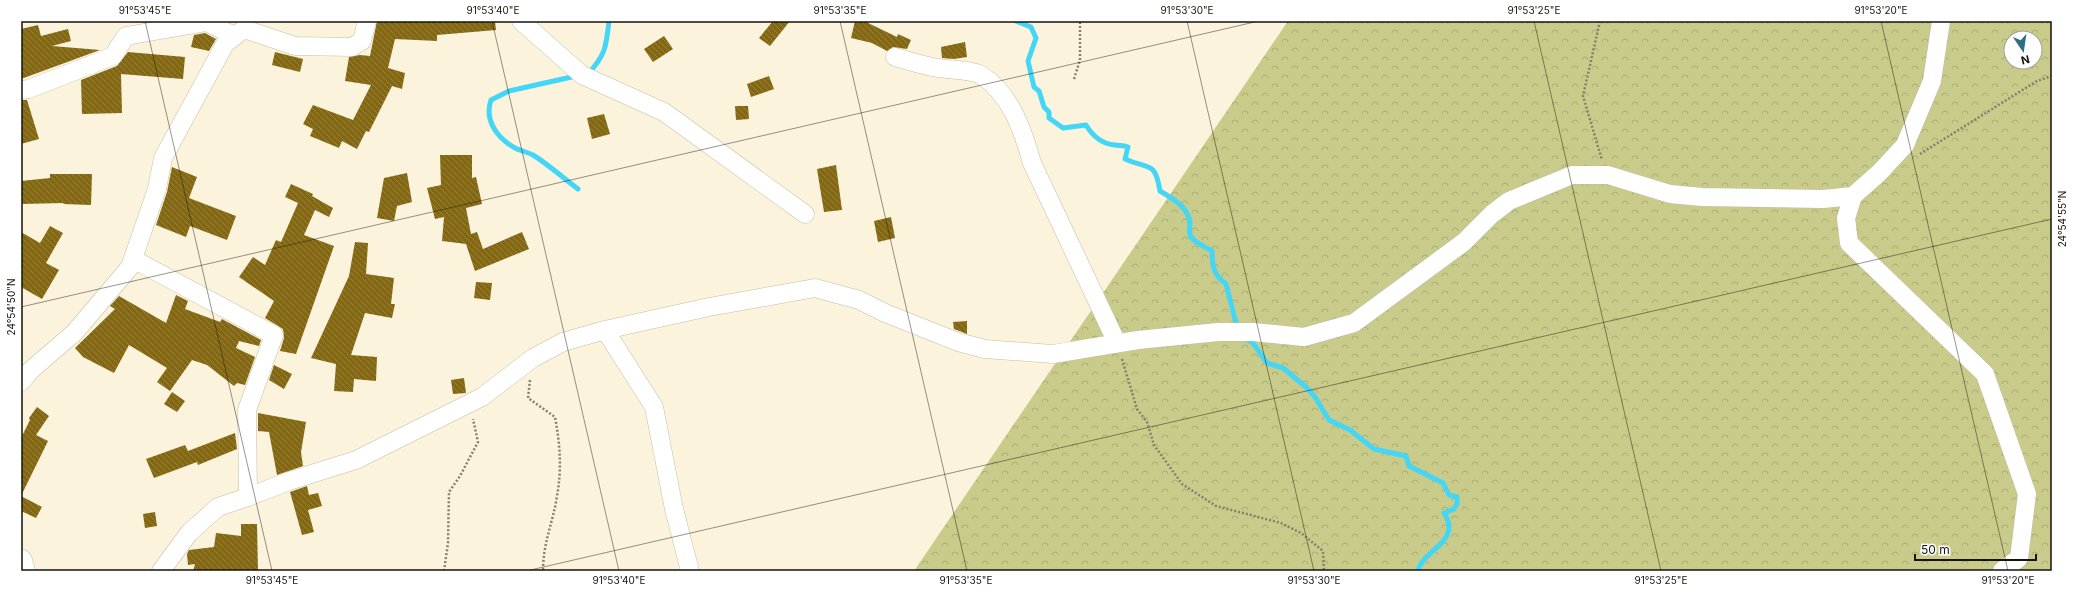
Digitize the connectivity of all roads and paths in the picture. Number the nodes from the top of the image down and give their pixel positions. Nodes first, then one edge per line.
1 (367, 21) edge
2 (520, 21) edge
3 (1080, 21) edge
4 (1600, 21) edge
5 (1941, 21) edge
6 (234, 36) junction
7 (895, 57) dead end
8 (2052, 76) edge
9 (1074, 79) dead end
10 (21, 90) edge
11 (1918, 155) dead end
12 (1608, 175) junction
13 (1853, 196) junction
14 (805, 214) dead end
15 (133, 259) junction
16 (604, 330) junction
17 (1117, 343) junction
18 (533, 358) junction
19 (21, 382) edge
20 (470, 403) junction
21 (248, 498) junction
22 (21, 558) edge
23 (26, 571) edge
24 (161, 571) edge
25 (444, 571) edge
26 (543, 571) edge
27 (690, 571) edge
28 (1324, 571) edge
29 (2002, 571) edge

1 - 6 street
2 - 14 street
3 - 9 path
4 - 12 path
5 - 13 street
6 - 10 street
6 - 15 street
7 - 17 street
8 - 11 path
12 - 13 street
12 - 17 street
13 - 29 street
15 - 19 street
15 - 21 street
16 - 17 street
16 - 18 street
16 - 27 street
17 - 28 path
18 - 20 street
18 - 26 path
20 - 21 street
20 - 25 path
21 - 24 street
22 - 23 street

